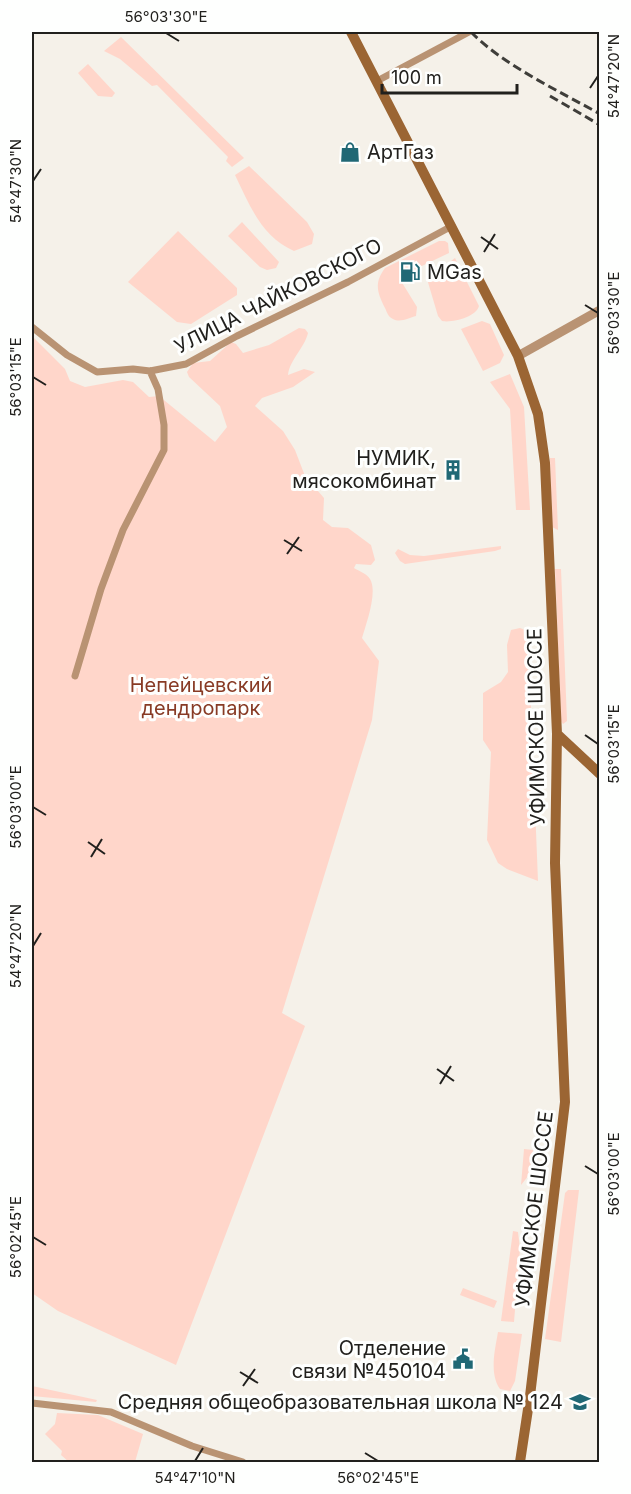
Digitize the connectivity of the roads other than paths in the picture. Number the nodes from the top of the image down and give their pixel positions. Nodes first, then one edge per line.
1 (351, 32) edge
2 (469, 32) edge
3 (377, 81) junction
4 (452, 226) junction
5 (600, 310) edge
6 (32, 327) edge
7 (518, 356) junction
8 (150, 371) junction
9 (75, 676) dead end
10 (557, 734) junction
11 (600, 774) edge
12 (32, 1403) edge
13 (243, 1462) edge
14 (520, 1462) edge

1 - 3 main road, УФИМСКОЕ ШОССЕ
2 - 3 street
3 - 4 main road, УФИМСКОЕ ШОССЕ
4 - 7 main road, УФИМСКОЕ ШОССЕ
4 - 8 street, УЛИЦА ЧАЙКОВСКОГО
5 - 7 street
6 - 8 street, УЛИЦА ЧАЙКОВСКОГО
7 - 10 main road, УФИМСКОЕ ШОССЕ
8 - 9 street
10 - 11 main road
10 - 14 main road, УФИМСКОЕ ШОССЕ
12 - 13 street

